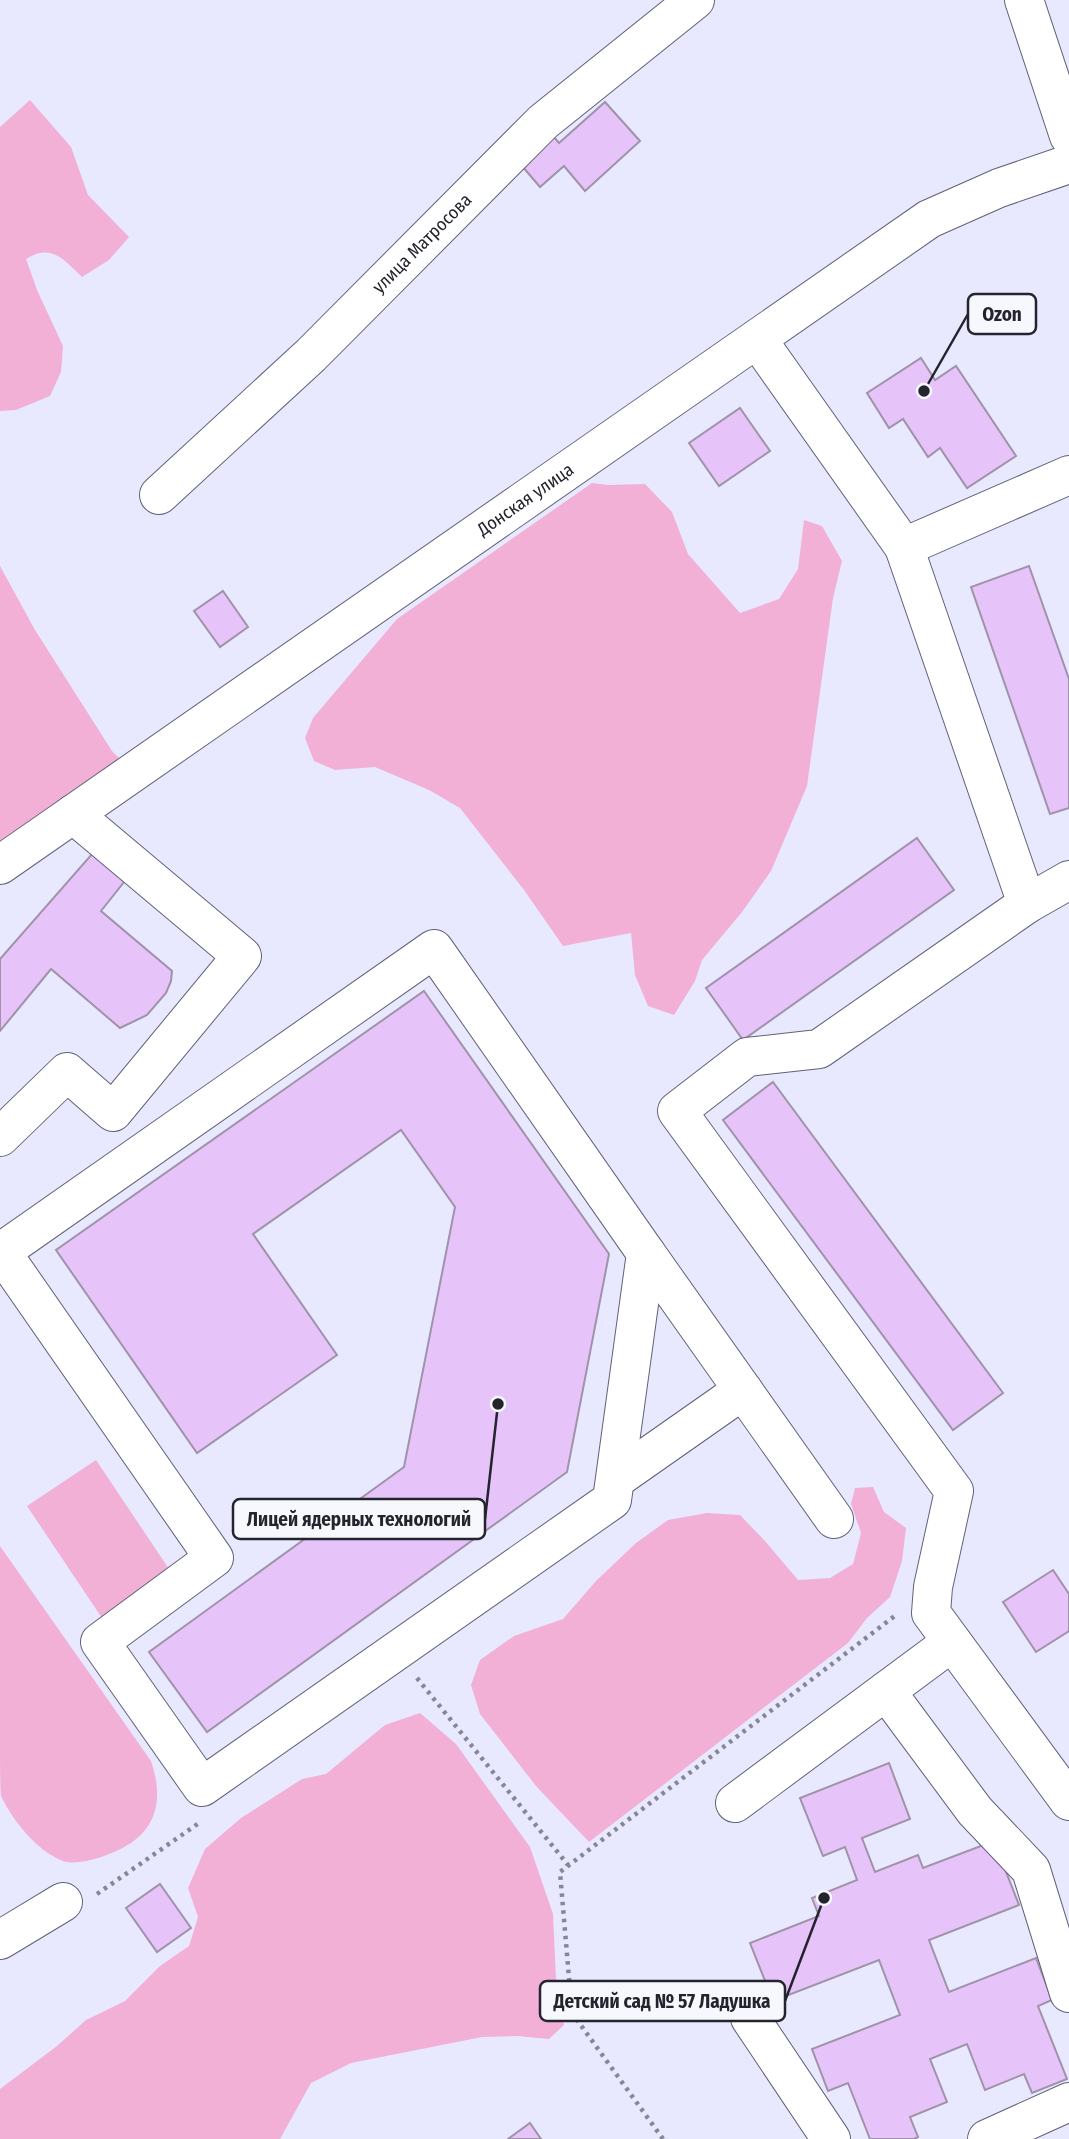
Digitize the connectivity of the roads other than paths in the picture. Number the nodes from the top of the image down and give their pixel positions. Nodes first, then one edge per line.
1 (695, 0) edge
2 (1024, 0) edge
3 (1069, 136) edge
4 (1069, 164) edge
5 (757, 339) junction
6 (1069, 475) edge
7 (159, 495) dead end
8 (904, 547) junction
9 (73, 814) junction
10 (0, 865) edge
11 (1069, 880) edge
12 (1027, 905) junction
13 (0, 1137) edge
14 (1, 1251) edge
15 (646, 1253) junction
16 (743, 1390) junction
17 (615, 1479) junction
18 (834, 1519) dead end
19 (952, 1642) junction
20 (886, 1691) junction
21 (1069, 1801) edge
22 (735, 1803) dead end
23 (62, 1902) road end
24 (0, 1940) edge
25 (1069, 1993) edge
26 (750, 2018) dead end
27 (1069, 2102) edge
28 (831, 2139) edge
29 (987, 2139) edge

1 - 7 main road, улица Матросова
2 - 3 main road
4 - 5 main road, Донская улица
5 - 8 main road
5 - 9 main road, Донская улица
6 - 8 main road
8 - 12 main road
9 - 10 main road, Донская улица
9 - 13 main road
11 - 12 main road
12 - 19 main road
14 - 15 main road
14 - 17 main road
15 - 16 main road
15 - 17 main road
16 - 17 main road
16 - 18 main road
19 - 20 main road
19 - 21 main road
20 - 22 main road
20 - 25 main road
23 - 24 main road
26 - 28 main road
27 - 29 main road

